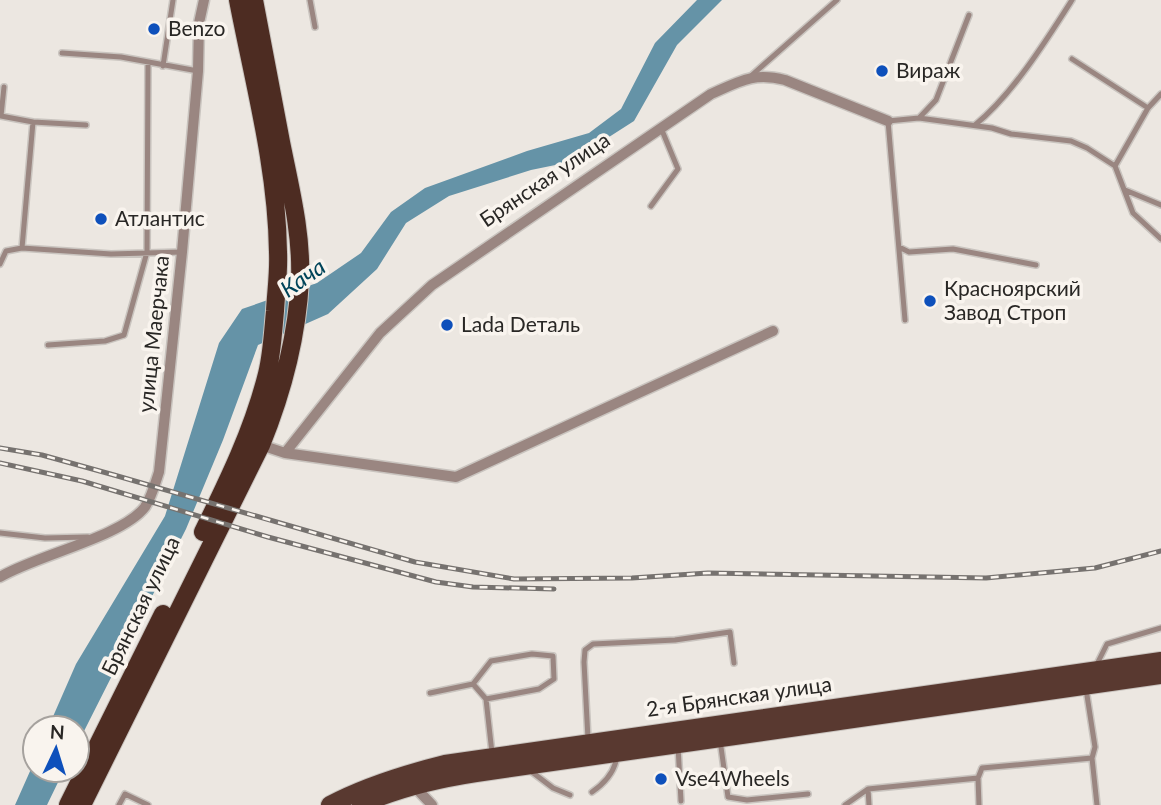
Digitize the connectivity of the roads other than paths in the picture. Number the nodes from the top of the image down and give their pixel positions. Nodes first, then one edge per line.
1 (173, 0) edge
2 (204, 0) edge
3 (238, 0) edge
4 (254, 0) edge
5 (310, 0) edge
6 (837, 0) edge
7 (1072, 0) edge
8 (969, 15) dead end
9 (315, 27) dead end
10 (62, 53) dead end
11 (1072, 59) dead end
12 (148, 63) junction
13 (163, 66) junction
14 (198, 71) junction
15 (749, 77) junction
16 (4, 87) dead end
17 (1161, 94) edge
18 (1148, 108) junction
19 (919, 118) junction
20 (888, 121) junction
21 (33, 122) junction
22 (86, 125) dead end
23 (975, 125) junction
24 (661, 128) junction
25 (1115, 166) junction
26 (1125, 190) junction
27 (1161, 205) edge
28 (651, 206) dead end
29 (1161, 239) edge
30 (899, 247) junction
31 (22, 248) junction
32 (147, 252) junction
33 (182, 252) junction
34 (0, 264) edge
35 (1036, 265) dead end
36 (905, 320) dead end
37 (773, 331) dead end
38 (48, 345) dead end
39 (261, 445) junction
40 (285, 453) junction
41 (0, 533) edge
42 (95, 537) junction
43 (0, 577) edge
44 (1161, 628) edge
45 (1161, 661) edge
46 (734, 663) dead end
47 (1095, 669) junction
48 (1161, 675) edge
49 (473, 684) junction
50 (1085, 685) junction
51 (430, 693) dead end
52 (486, 699) junction
53 (720, 737) junction
54 (589, 742) junction
55 (677, 743) junction
56 (617, 752) junction
57 (492, 757) junction
58 (1092, 758) junction
59 (523, 765) junction
60 (978, 778) junction
61 (415, 787) junction
62 (868, 789) junction
63 (592, 792) dead end
64 (808, 794) dead end
65 (570, 795) dead end
66 (681, 801) dead end
67 (68, 805) edge
68 (82, 805) edge
69 (119, 805) edge
70 (148, 805) edge
71 (330, 805) edge
72 (361, 805) edge
73 (432, 805) edge
74 (845, 805) edge
75 (869, 805) edge
76 (979, 805) edge
77 (1097, 805) edge

1 - 13 lane
2 - 14 street, улица Маерчака
3 - 67 highway, Брянская улица
4 - 39 highway, Брянская улица
5 - 9 lane
6 - 15 lane
7 - 23 lane
8 - 19 lane
10 - 12 lane
11 - 18 lane
12 - 13 lane
12 - 32 lane
13 - 14 lane
14 - 33 street, улица Маерчака
15 - 20 street, Брянская улица
15 - 24 street, Брянская улица
16 - 21 lane
17 - 18 lane
18 - 25 lane
19 - 20 lane
19 - 23 lane
20 - 30 lane
21 - 22 lane
21 - 31 lane
23 - 25 lane
24 - 28 lane
24 - 40 street, Брянская улица
25 - 26 lane
26 - 27 lane
26 - 29 lane
30 - 35 lane
30 - 36 lane
31 - 32 lane
31 - 34 lane
32 - 33 lane
32 - 38 lane
33 - 42 street, улица Маерчака
37 - 40 street
39 - 40 street
39 - 68 highway, Брянская улица
41 - 42 lane
42 - 43 street, улица Маерчака
44 - 47 lane
45 - 47 main road, 2-я Брянская улица
46 - 54 lane
47 - 54 main road, 2-я Брянская улица
48 - 50 main road, 2-я Брянская улица
49 - 51 lane
49 - 52 lane
49 - 52 lane
50 - 53 main road, 2-я Брянская улица
50 - 58 lane
52 - 57 lane
53 - 55 main road, 2-я Брянская улица
53 - 64 lane
54 - 57 main road, 2-я Брянская улица
55 - 56 main road, 2-я Брянская улица
55 - 66 lane
56 - 59 main road, 2-я Брянская улица
56 - 63 lane
57 - 71 main road, 2-я Брянская улица
58 - 60 lane
58 - 77 lane
59 - 61 main road, 2-я Брянская улица
59 - 65 lane
60 - 62 lane
60 - 76 lane
61 - 72 main road, 2-я Брянская улица
61 - 73 street
62 - 74 lane
62 - 75 lane
69 - 70 lane

